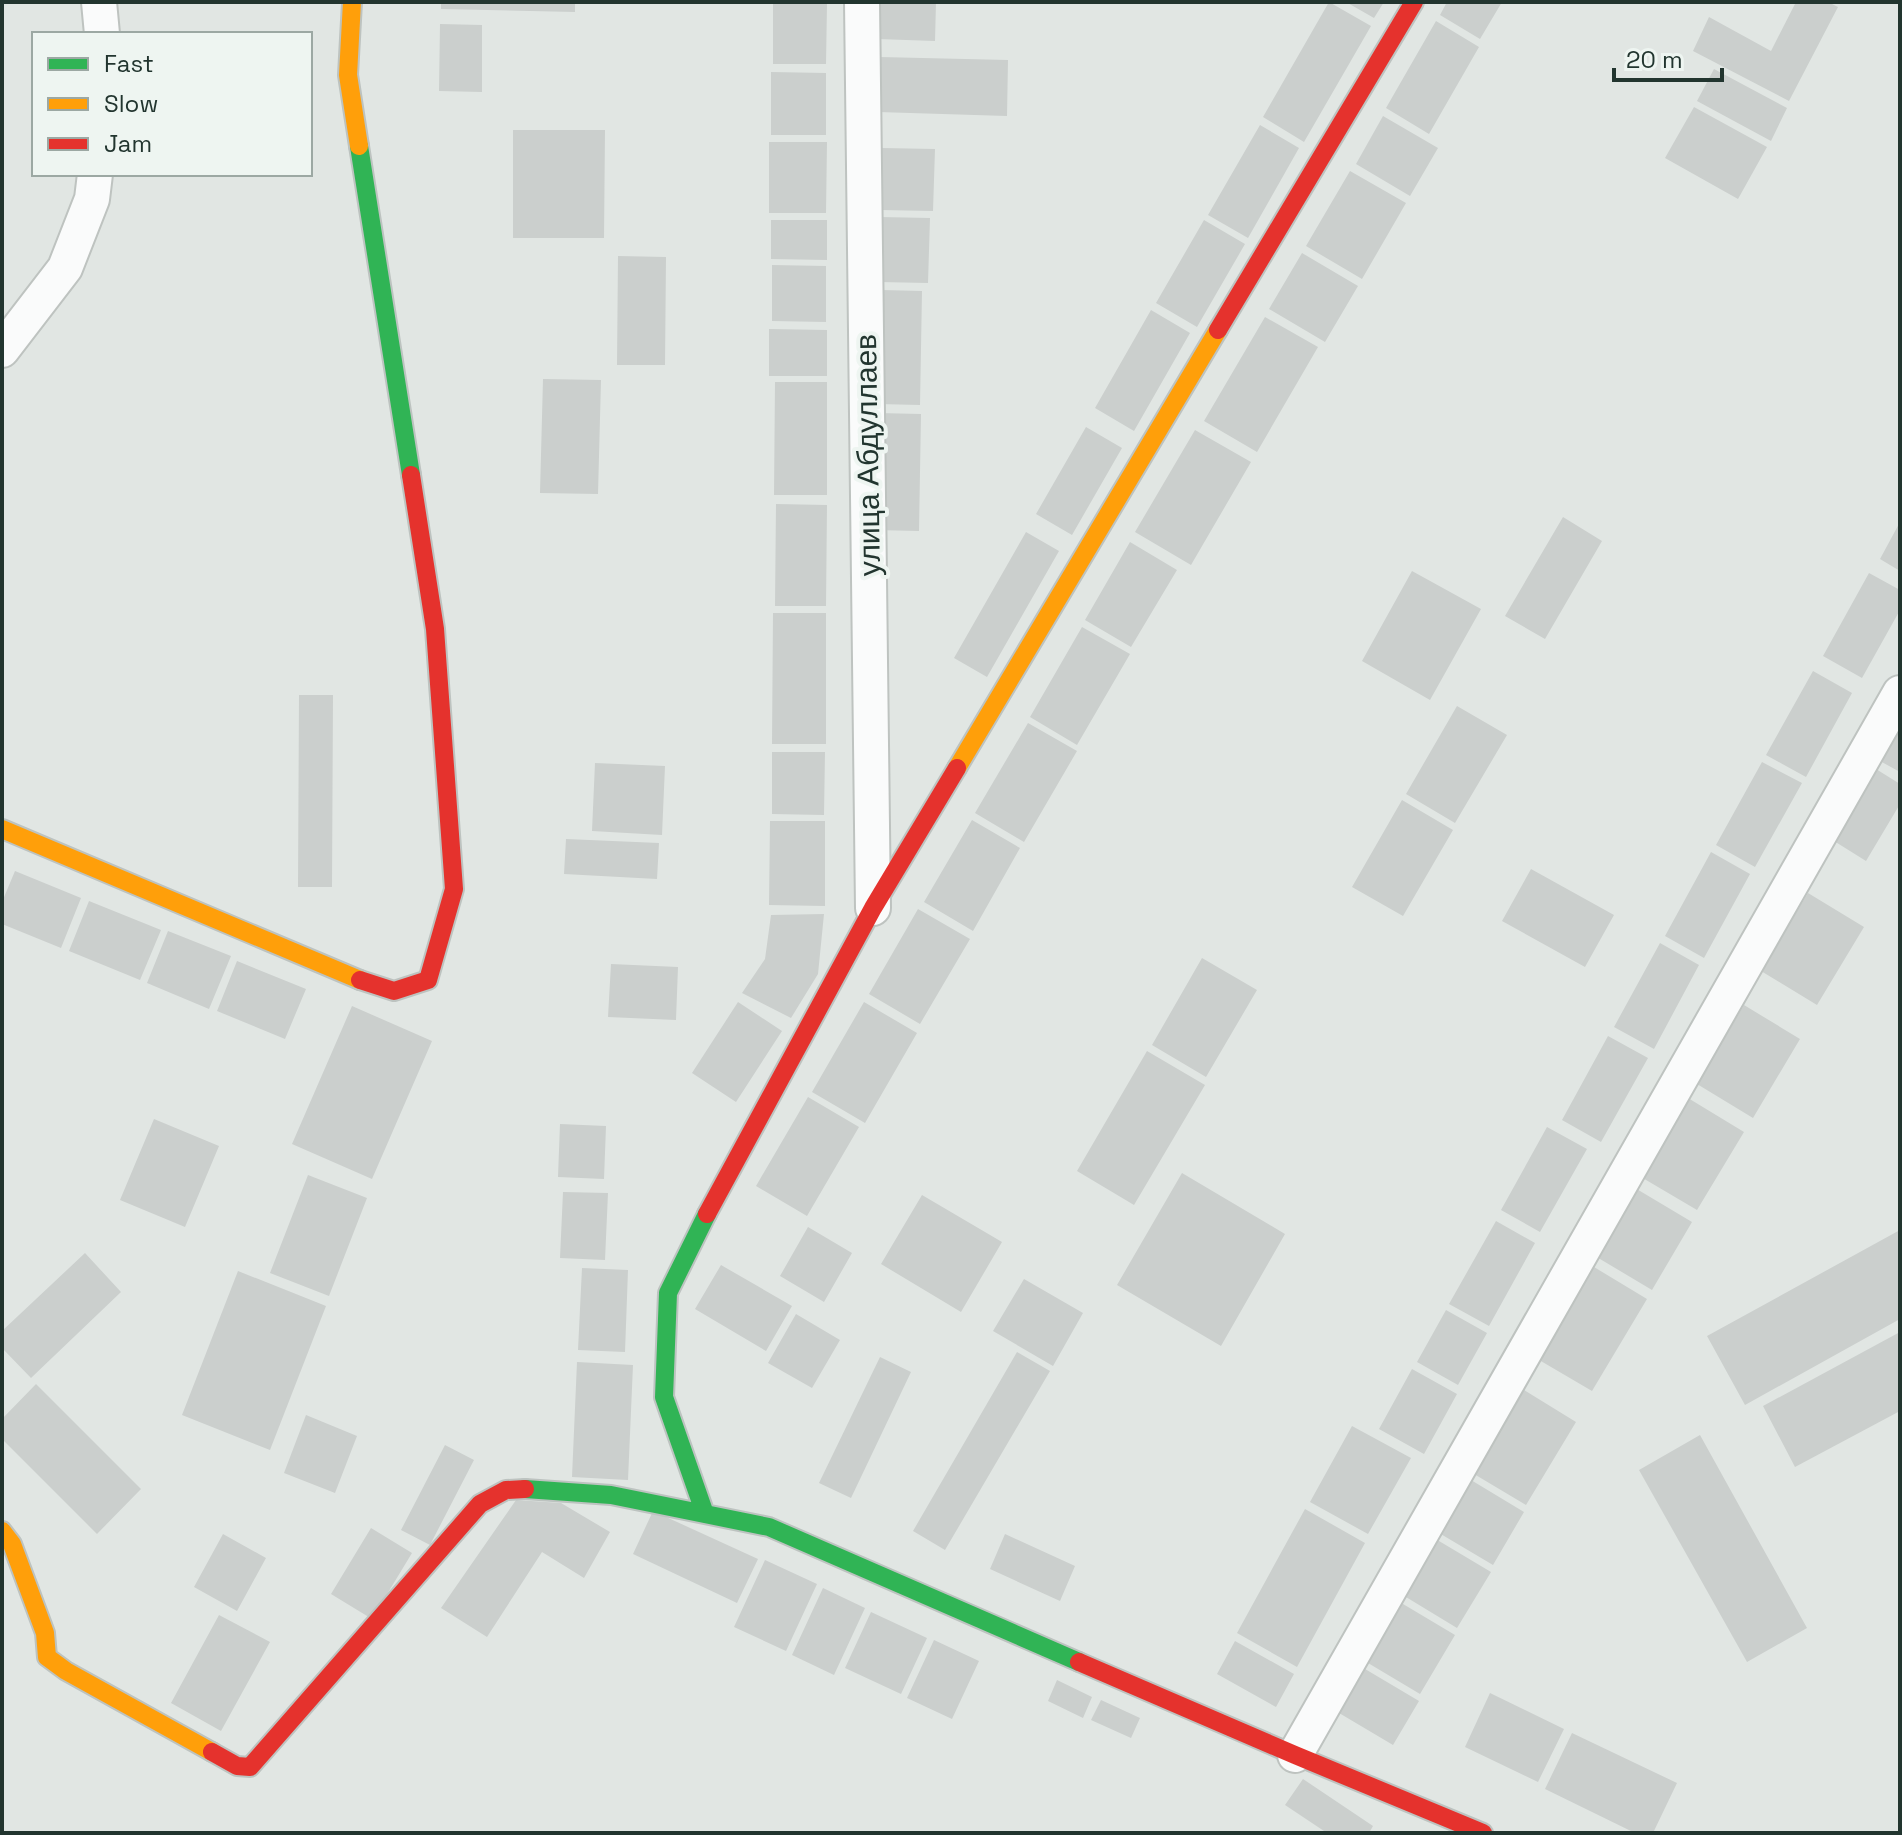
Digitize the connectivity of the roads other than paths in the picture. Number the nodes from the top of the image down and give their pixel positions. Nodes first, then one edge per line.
1 (99, 2) edge
2 (352, 2) edge
3 (862, 2) edge
4 (1414, 2) edge
5 (102, 32) edge
6 (95, 176) edge
7 (2, 350) edge
8 (1900, 693) edge
9 (2, 829) edge
10 (873, 908) junction
11 (705, 1514) junction
12 (2, 1531) edge
13 (1295, 1755) junction
14 (1483, 1833) edge

1 - 5 street
2 - 9 street
3 - 10 street, улица Абдуллаев
4 - 10 street
6 - 7 street
8 - 13 street
10 - 11 street
11 - 12 street
11 - 13 street
13 - 14 street

